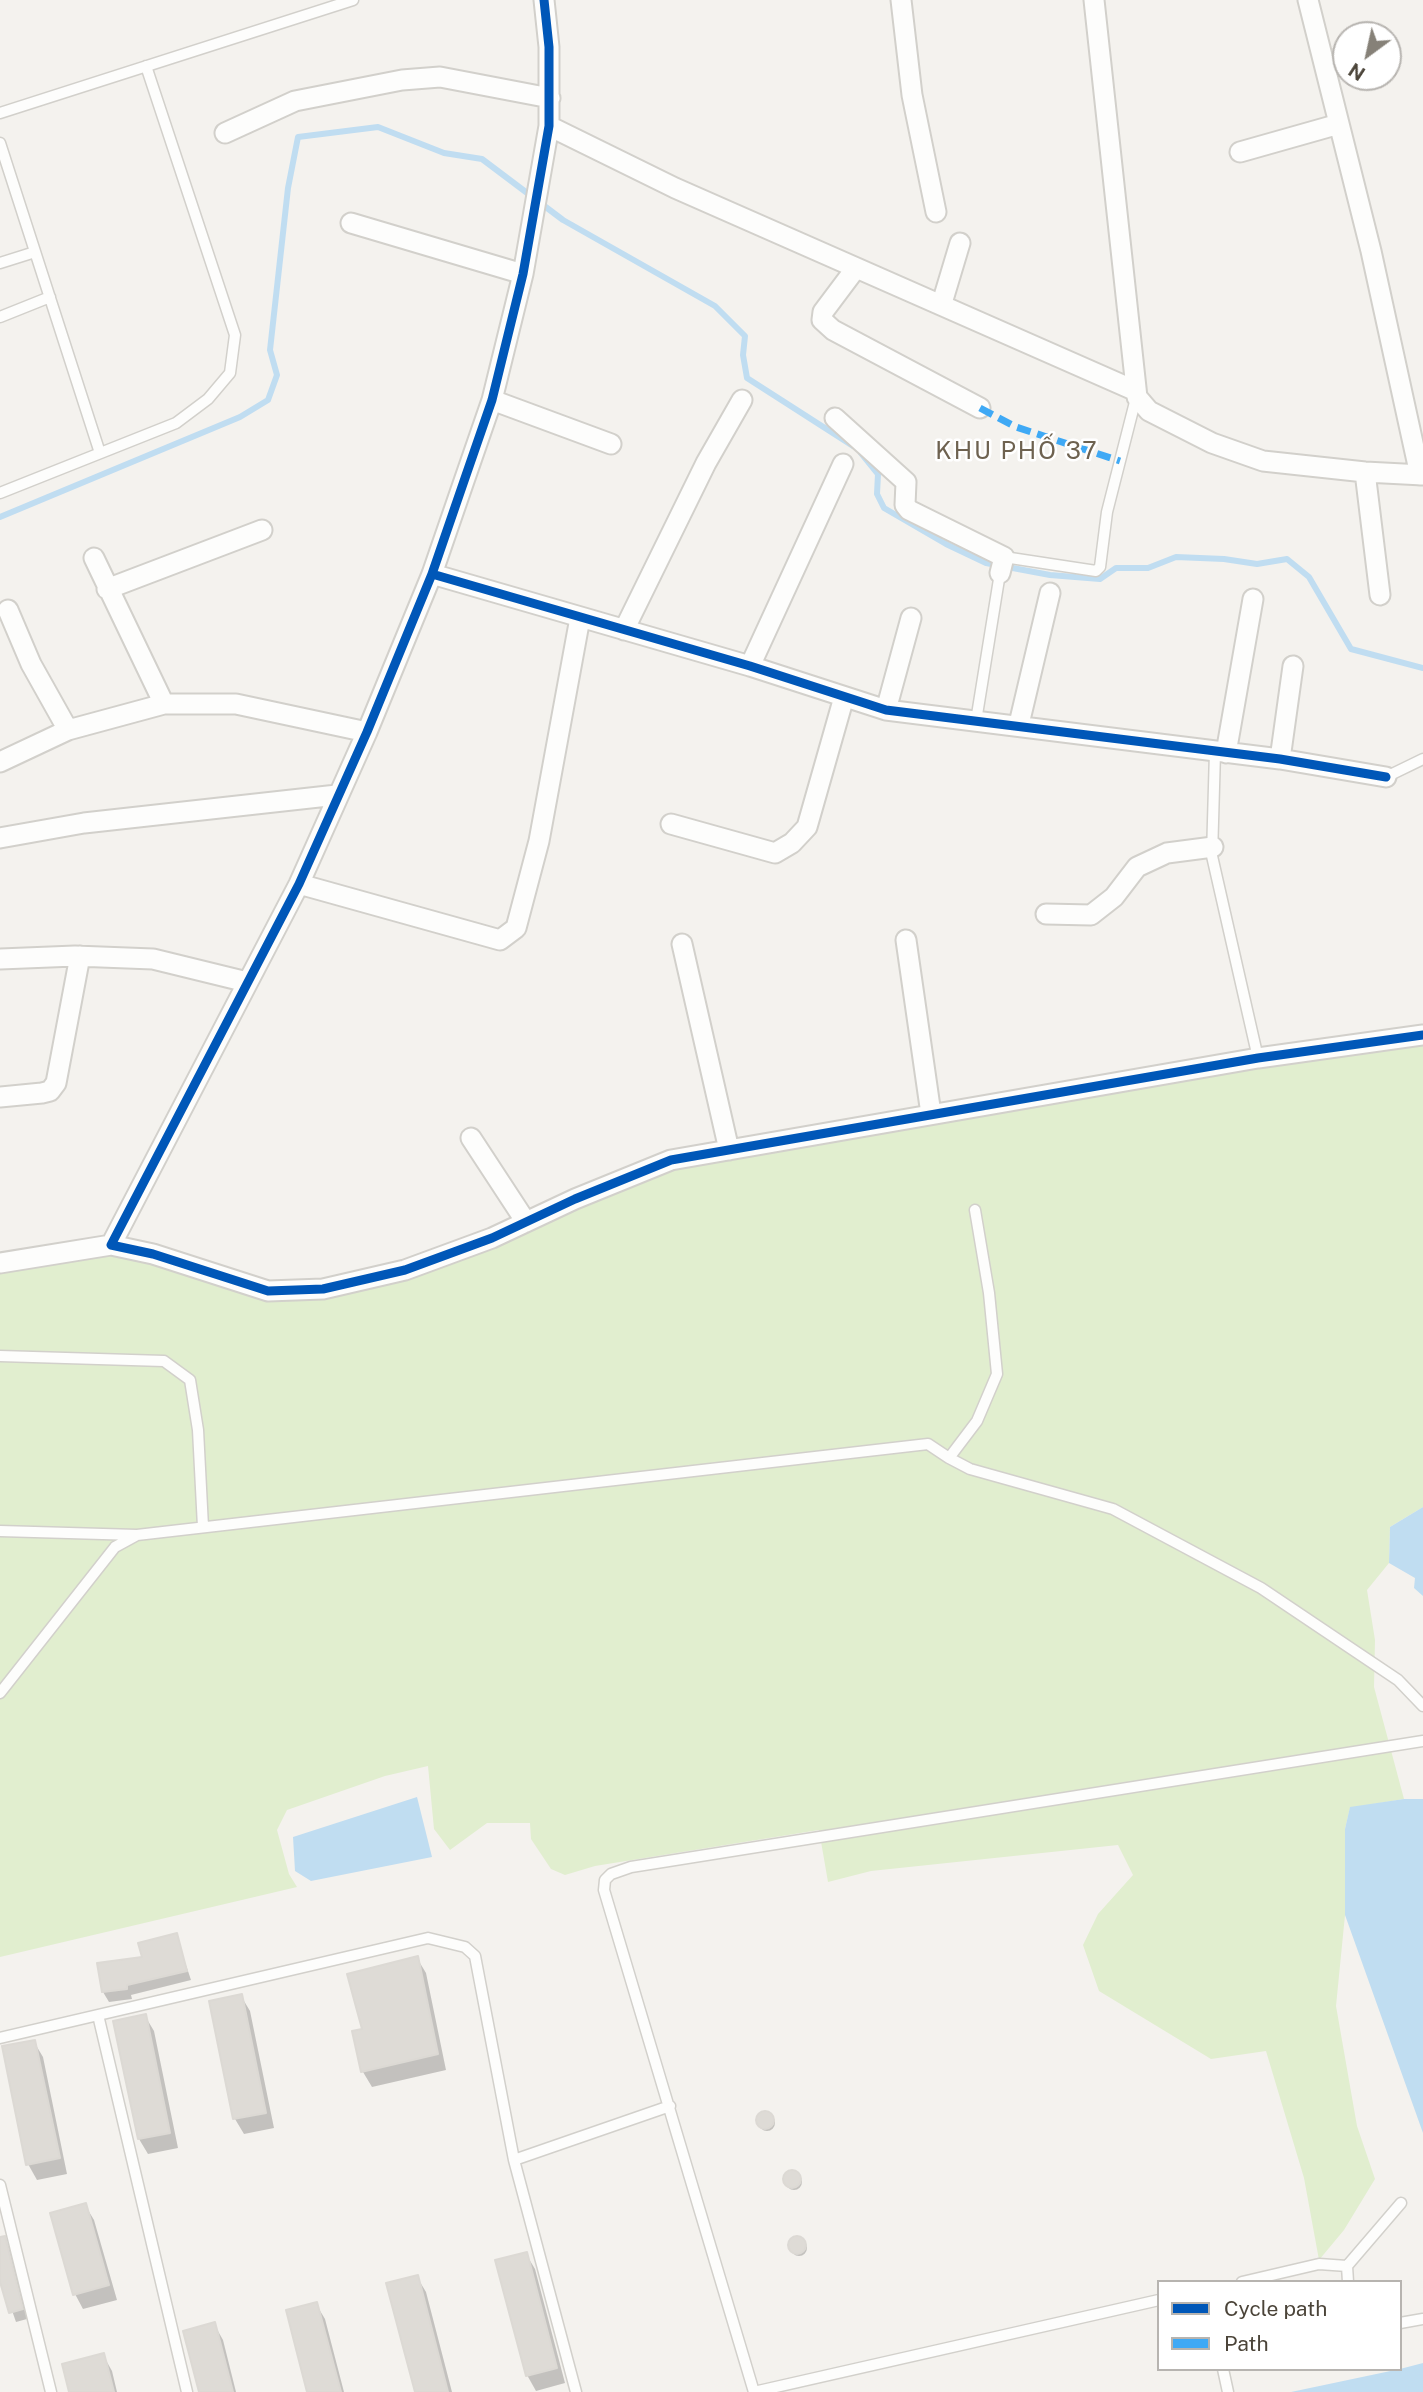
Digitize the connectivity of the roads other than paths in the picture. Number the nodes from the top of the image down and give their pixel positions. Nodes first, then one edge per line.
1 (353, 0) edge
2 (544, 0) edge
3 (901, 0) edge
4 (1094, 0) edge
5 (1308, 0) edge
6 (146, 66) junction
7 (550, 98) junction
8 (0, 113) edge
9 (1339, 124) junction
10 (550, 126) junction
11 (225, 133) dead end
12 (0, 143) edge
13 (1240, 152) dead end
14 (936, 212) dead end
15 (351, 223) dead end
16 (960, 243) dead end
17 (35, 252) junction
18 (0, 263) edge
19 (856, 268) junction
20 (523, 274) junction
21 (50, 297) junction
22 (942, 303) junction
23 (0, 317) edge
24 (1136, 394) junction
25 (492, 400) junction
26 (742, 400) dead end
27 (980, 408) dead end
28 (835, 418) dead end
29 (611, 444) dead end
30 (100, 453) junction
31 (843, 464) dead end
32 (1365, 472) junction
33 (1421, 475) edge
34 (0, 493) edge
35 (262, 530) dead end
36 (94, 558) dead end
37 (1002, 565) junction
38 (432, 574) junction
39 (107, 589) junction
40 (1050, 593) dead end
41 (1380, 595) dead end
42 (1253, 598) dead end
43 (8, 610) dead end
44 (580, 618) junction
45 (911, 618) dead end
46 (624, 630) junction
47 (750, 666) junction
48 (1293, 666) dead end
49 (844, 697) junction
50 (164, 704) junction
51 (886, 710) junction
52 (976, 721) junction
53 (1019, 724) junction
54 (68, 730) junction
55 (367, 732) junction
56 (1220, 752) junction
57 (1280, 758) junction
58 (1423, 759) edge
59 (0, 762) edge
60 (1386, 777) joint
61 (337, 796) junction
62 (671, 824) dead end
63 (0, 838) edge
64 (1213, 847) junction
65 (299, 884) junction
66 (1046, 914) dead end
67 (906, 940) dead end
68 (682, 944) dead end
69 (80, 957) junction
70 (0, 959) edge
71 (247, 982) junction
72 (1423, 1035) edge
73 (1258, 1058) junction
74 (0, 1097) edge
75 (931, 1114) junction
76 (471, 1138) dead end
77 (729, 1150) junction
78 (975, 1210) dead end
79 (526, 1222) junction
80 (111, 1245) junction
81 (0, 1263) edge
82 (0, 1356) edge
83 (949, 1458) junction
84 (203, 1527) junction
85 (0, 1531) edge
86 (137, 1535) junction
87 (0, 1693) edge
88 (1423, 1706) edge
89 (1423, 1741) edge
90 (98, 2015) junction
91 (0, 2038) edge
92 (670, 2106) junction
93 (514, 2160) junction
94 (0, 2185) edge
95 (1401, 2203) dead end
96 (1347, 2266) junction
97 (1251, 2280) edge
98 (1348, 2280) edge
99 (1157, 2300) edge
100 (1423, 2319) edge
101 (1402, 2323) edge
102 (1223, 2371) edge
103 (51, 2392) edge
104 (187, 2392) edge
105 (576, 2392) edge
106 (754, 2392) edge
107 (1228, 2392) edge

1 - 6 lane
2 - 7 street
3 - 14 street
4 - 24 street
5 - 9 street
6 - 8 lane
6 - 30 lane
7 - 10 street
7 - 11 street
9 - 13 street
9 - 33 street
10 - 19 street
10 - 20 street
12 - 17 lane
15 - 20 street
16 - 22 street
17 - 18 lane
17 - 21 lane
19 - 22 street
19 - 27 street
20 - 25 street
21 - 23 lane
21 - 30 lane
22 - 24 street
24 - 32 street
24 - 37 lane
25 - 29 street
25 - 38 street
26 - 46 street
28 - 37 street
30 - 34 lane
31 - 47 street
32 - 33 street
32 - 41 street
35 - 39 street
36 - 39 street
37 - 52 lane
38 - 44 street
38 - 55 street
39 - 50 street
40 - 53 street
42 - 56 street
43 - 54 street
44 - 46 street
44 - 65 street
45 - 51 street
46 - 47 street
47 - 49 street
48 - 57 street
49 - 51 street
49 - 62 street
50 - 54 street
50 - 55 street
51 - 52 street
52 - 53 street
53 - 56 street
54 - 59 street
55 - 61 street
56 - 57 street
56 - 64 lane
57 - 60 street
58 - 60 lane
61 - 63 street
61 - 65 street
64 - 66 street
64 - 73 lane
65 - 71 street
67 - 75 street
68 - 77 street
69 - 70 street
69 - 71 street
69 - 74 street
71 - 80 street
72 - 73 street
73 - 75 street
75 - 77 street
76 - 79 street
77 - 79 street
78 - 83 lane
79 - 80 street
80 - 81 street
82 - 84 lane
83 - 84 lane
83 - 88 lane
84 - 86 lane
85 - 86 lane
86 - 87 lane
89 - 92 lane
90 - 91 lane
90 - 93 lane
90 - 104 lane
92 - 93 lane
92 - 106 lane
93 - 105 lane
94 - 103 lane
95 - 96 lane
96 - 97 lane
96 - 98 lane
99 - 106 lane
100 - 101 lane
102 - 107 lane

